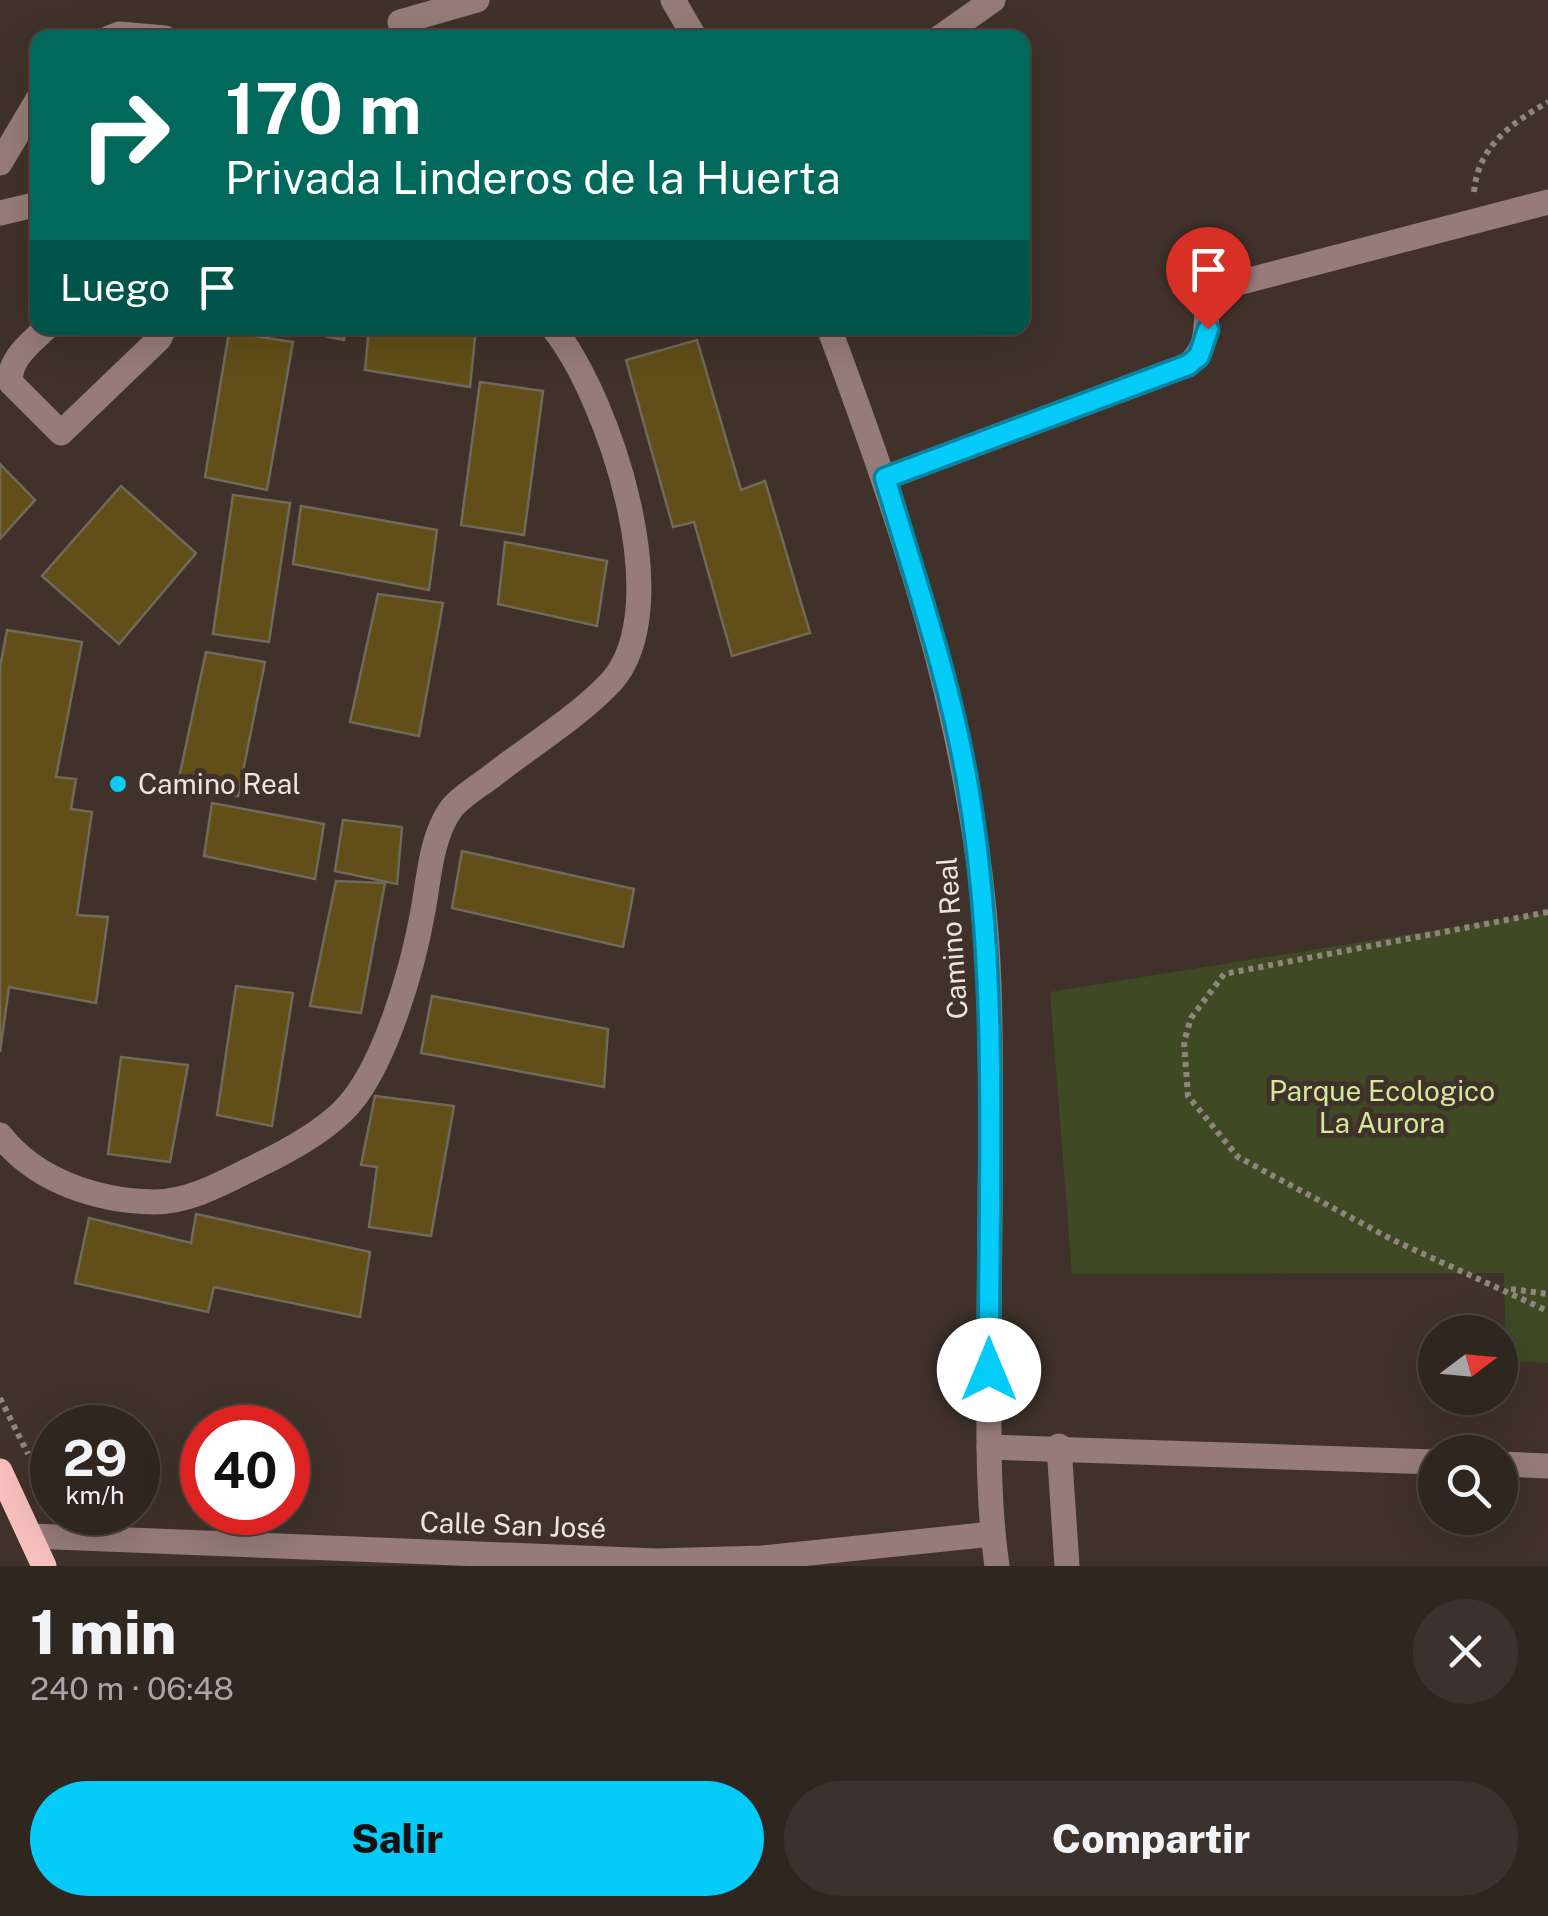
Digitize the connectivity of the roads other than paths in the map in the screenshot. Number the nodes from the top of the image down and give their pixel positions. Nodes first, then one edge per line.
1 (477, 0) edge
2 (672, 0) edge
3 (993, 0) edge
4 (400, 22) dead end
5 (690, 30) edge
6 (950, 30) edge
7 (30, 112) edge
8 (0, 163) edge
9 (1548, 202) edge
10 (30, 206) edge
11 (0, 213) edge
12 (39, 335) edge
13 (161, 335) edge
14 (559, 335) edge
15 (832, 335) edge
16 (885, 478) junction
17 (0, 1136) edge
18 (1059, 1446) junction
19 (989, 1447) junction
20 (1418, 1461) edge
21 (1518, 1465) edge
22 (1548, 1466) edge
23 (0, 1471) edge
24 (992, 1534) junction
25 (30, 1536) junction
26 (44, 1566) edge
27 (998, 1566) edge
28 (1067, 1566) edge

1 - 4 street
2 - 5 street
3 - 6 street
7 - 8 street
9 - 16 street
10 - 11 street
12 - 13 street
14 - 17 street
15 - 16 street, Camino Real
16 - 19 street, Camino Real
18 - 19 street
18 - 20 street
18 - 28 street
19 - 24 street, Camino Real
21 - 22 street
23 - 25 main road
24 - 25 street, Calle San José
24 - 27 street, Camino Real
25 - 26 main road

